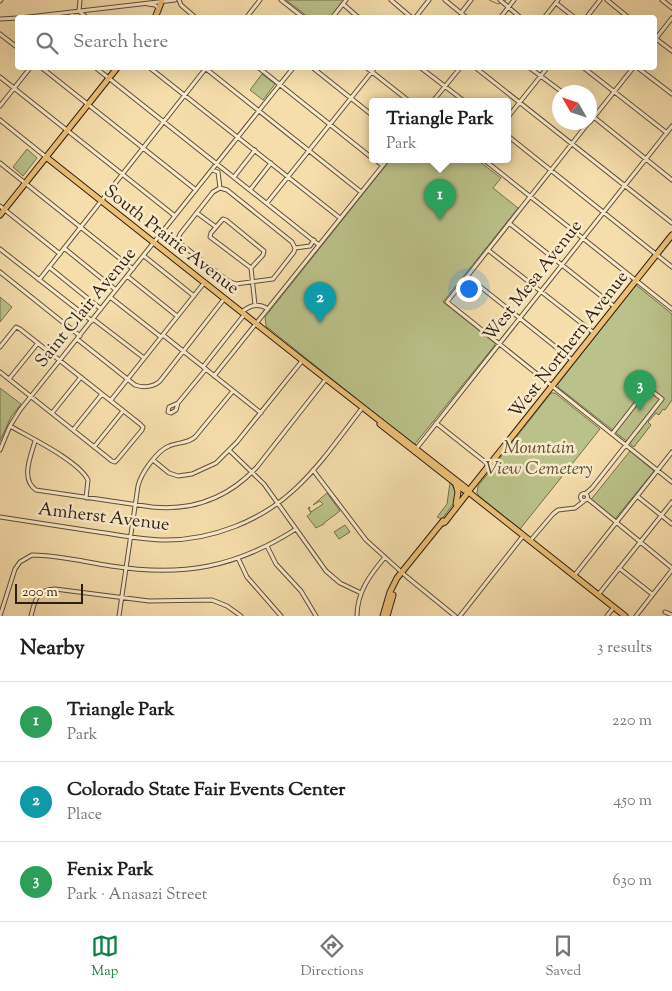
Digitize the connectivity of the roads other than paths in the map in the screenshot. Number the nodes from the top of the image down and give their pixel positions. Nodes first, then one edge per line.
1 (80, 0) edge
2 (175, 0) edge
3 (179, 0) edge
4 (260, 0) edge
5 (281, 0) edge
6 (346, 0) edge
7 (391, 0) edge
8 (429, 0) edge
9 (445, 0) edge
10 (471, 0) edge
11 (514, 0) edge
12 (600, 0) edge
13 (607, 0) edge
14 (662, 0) edge
15 (162, 1) edge
16 (557, 1) edge
17 (502, 2) edge
18 (145, 3) junction
19 (343, 4) junction
20 (508, 7) junction
21 (672, 8) edge
22 (159, 9) junction
23 (77, 11) junction
24 (461, 13) junction
25 (47, 15) edge
26 (73, 15) edge
27 (83, 15) edge
28 (156, 15) edge
29 (192, 15) edge
30 (249, 15) edge
31 (300, 15) edge
32 (334, 15) edge
33 (356, 15) edge
34 (410, 15) edge
35 (416, 15) edge
36 (463, 15) edge
37 (502, 15) edge
38 (517, 15) edge
39 (546, 15) edge
40 (572, 15) edge
41 (588, 15) edge
42 (625, 15) edge
43 (15, 18) edge
44 (672, 18) edge
45 (0, 19) edge
46 (0, 34) edge
47 (657, 37) edge
48 (657, 40) edge
49 (15, 46) edge
50 (672, 51) edge
51 (28, 70) edge
52 (45, 70) edge
53 (99, 70) edge
54 (115, 70) edge
55 (153, 70) edge
56 (204, 70) edge
57 (208, 70) edge
58 (262, 70) edge
59 (291, 70) edge
60 (316, 70) edge
61 (424, 70) edge
62 (458, 70) edge
63 (479, 70) edge
64 (532, 70) edge
65 (544, 70) edge
66 (586, 70) edge
67 (631, 70) edge
68 (641, 70) edge
69 (372, 71) joint
70 (540, 76) junction
71 (0, 77) edge
72 (109, 78) junction
73 (280, 84) junction
74 (552, 85) edge
75 (445, 86) junction
76 (14, 88) junction
77 (614, 92) junction
78 (672, 94) edge
79 (185, 95) junction
80 (351, 98) junction
81 (405, 98) edge
82 (435, 98) edge
83 (460, 98) edge
84 (519, 102) junction
85 (88, 104) junction
86 (0, 106) edge
87 (259, 111) junction
88 (597, 112) edge
89 (369, 113) edge
90 (511, 113) edge
91 (0, 120) edge
92 (597, 120) edge
93 (164, 121) junction
94 (330, 124) junction
95 (672, 126) edge
96 (66, 130) junction
97 (583, 130) edge
98 (667, 133) junction
99 (238, 137) junction
100 (511, 138) edge
101 (572, 144) junction
102 (143, 148) junction
103 (255, 150) junction
104 (309, 150) junction
105 (369, 155) edge
106 (46, 157) junction
107 (646, 159) junction
108 (0, 163) edge
109 (271, 163) junction
110 (379, 163) edge
111 (385, 163) edge
112 (487, 163) edge
113 (217, 164) junction
114 (382, 166) junction
115 (223, 168) junction
116 (212, 170) junction
117 (551, 170) junction
118 (218, 172) junction
119 (122, 174) junction
120 (234, 177) junction
121 (288, 177) junction
122 (672, 180) edge
123 (25, 183) junction
124 (625, 186) junction
125 (220, 188) junction
126 (196, 190) junction
127 (250, 190) junction
128 (361, 192) junction
129 (530, 197) junction
130 (101, 200) junction
131 (267, 203) junction
132 (2, 208) edge
133 (604, 212) junction
134 (197, 213) junction
135 (0, 214) edge
136 (175, 216) junction
137 (340, 218) junction
138 (509, 223) junction
139 (672, 223) edge
140 (81, 227) junction
141 (216, 227) junction
142 (672, 235) edge
143 (160, 236) junction
144 (583, 238) junction
145 (178, 239) junction
146 (314, 240) junction
147 (154, 242) junction
148 (319, 244) junction
149 (310, 246) junction
150 (64, 248) junction
151 (296, 248) junction
152 (0, 250) edge
153 (488, 250) junction
154 (314, 251) junction
155 (60, 254) junction
156 (657, 254) junction
157 (144, 256) junction
158 (562, 265) junction
159 (672, 267) edge
160 (49, 268) junction
161 (250, 268) junction
162 (133, 269) junction
163 (0, 272) edge
164 (127, 276) junction
165 (467, 276) junction
166 (39, 280) junction
167 (636, 281) junction
168 (204, 282) junction
169 (252, 283) junction
170 (116, 290) junction
171 (541, 291) junction
172 (194, 296) junction
173 (110, 297) junction
174 (225, 298) junction
175 (255, 305) junction
176 (615, 307) junction
177 (101, 309) junction
178 (268, 309) junction
179 (672, 309) edge
180 (243, 313) junction
181 (177, 316) junction
182 (520, 318) junction
183 (92, 320) junction
184 (256, 323) junction
185 (594, 334) junction
186 (162, 336) junction
187 (78, 338) junction
188 (38, 343) junction
189 (500, 344) junction
190 (0, 347) edge
191 (183, 351) junction
192 (144, 358) junction
193 (302, 360) junction
194 (573, 360) junction
195 (60, 361) junction
196 (204, 368) junction
197 (0, 372) edge
198 (214, 376) junction
199 (81, 377) junction
200 (9, 379) junction
201 (127, 379) junction
202 (326, 379) junction
203 (552, 386) junction
204 (233, 390) junction
205 (102, 394) junction
206 (32, 396) junction
207 (110, 400) junction
208 (178, 403) dead end
209 (362, 408) junction
210 (123, 411) junction
211 (52, 413) junction
212 (261, 413) junction
213 (436, 423) junction
214 (10, 426) junction
215 (73, 430) junction
216 (612, 434) junction
217 (36, 441) junction
218 (626, 445) junction
219 (94, 447) junction
220 (0, 450) edge
221 (415, 450) junction
222 (230, 451) junction
223 (672, 452) edge
224 (153, 460) junction
225 (489, 465) junction
226 (313, 470) junction
227 (657, 470) junction
228 (252, 472) junction
229 (475, 482) junction
230 (672, 482) edge
231 (454, 483) junction
232 (592, 488) junction
233 (467, 492) junction
234 (637, 496) junction
235 (86, 498) junction
236 (585, 499) junction
237 (478, 500) junction
238 (672, 502) edge
239 (277, 504) junction
240 (456, 504) junction
241 (135, 505) junction
242 (661, 516) junction
243 (0, 517) edge
244 (443, 523) junction
245 (616, 523) junction
246 (672, 524) edge
247 (296, 529) junction
248 (524, 535) junction
249 (131, 537) junction
250 (530, 541) junction
251 (640, 542) junction
252 (267, 546) junction
253 (385, 557) junction
254 (238, 558) junction
255 (126, 568) junction
256 (619, 568) junction
257 (672, 569) edge
258 (403, 573) junction
259 (574, 576) junction
260 (361, 593) junction
261 (598, 595) junction
262 (652, 595) junction
263 (122, 598) junction
264 (614, 607) junction
265 (665, 612) dead end
266 (672, 614) edge
267 (0, 616) edge
268 (31, 616) edge
269 (119, 616) edge
270 (241, 616) edge
271 (281, 616) edge
272 (316, 616) edge
273 (357, 616) edge
274 (383, 616) edge
275 (387, 616) edge
276 (455, 616) edge
277 (460, 616) edge
278 (607, 616) edge
279 (625, 616) edge
280 (636, 616) edge

1 - 23 street
2 - 15 street
3 - 29 street
4 - 30 street
5 - 31 street
6 - 19 street
7 - 34 street
8 - 35 street
9 - 24 street
10 - 24 street
11 - 20 street
12 - 41 street
13 - 42 street
14 - 21 street
15 - 18 street
15 - 22 main road
16 - 39 street
16 - 40 street
17 - 20 street
18 - 22 street
18 - 23 street
19 - 32 street
19 - 33 street
20 - 37 street
20 - 38 street
22 - 28 main road
23 - 25 street
23 - 26 street
23 - 27 street
24 - 36 street
43 - 45 street
44 - 47 street
46 - 49 street
48 - 50 street
51 - 76 street
52 - 85 street
53 - 72 street
54 - 72 main road
55 - 79 street
56 - 79 street
57 - 87 street
58 - 73 street
59 - 73 street, Saint Clair Avenue
60 - 80 street
61 - 75 street
62 - 75 street
63 - 84 street
64 - 70 street
65 - 70 street
66 - 77 street
67 - 77 street
68 - 78 street
69 - 80 street
69 - 81 street
70 - 74 street
70 - 84 street
71 - 76 street
72 - 85 main road
72 - 93 street
73 - 87 street, Saint Clair Avenue
73 - 94 street
75 - 82 street
75 - 83 street
76 - 86 street
76 - 96 street
77 - 88 street
77 - 98 street
79 - 93 street
79 - 99 street
80 - 89 street
80 - 94 street
84 - 90 street
84 - 101 street
85 - 96 main road
85 - 102 street
87 - 99 street, Saint Clair Avenue
87 - 104 street
91 - 106 street, South Prairie Avenue
92 - 107 street
93 - 102 street
93 - 113 street
94 - 104 street
94 - 105 street
95 - 98 street, West Mesa Avenue
96 - 106 main road
96 - 119 street
97 - 101 street
98 - 107 street, West Mesa Avenue
99 - 103 street
99 - 113 street, Saint Clair Avenue
100 - 117 street
101 - 117 street
101 - 124 street
102 - 119 street
102 - 126 street
103 - 109 street
103 - 120 street
104 - 121 street
104 - 128 street
106 - 123 main road
106 - 130 main road, South Prairie Avenue
107 - 122 street
107 - 124 street, West Mesa Avenue
108 - 123 street
109 - 121 street
109 - 127 street
110 - 114 street
111 - 114 street
112 - 129 street
113 - 115 street
113 - 116 street, Saint Clair Avenue
114 - 128 street
115 - 118 street
115 - 120 street
116 - 118 street
116 - 126 street, Saint Clair Avenue
117 - 129 street
117 - 133 street
118 - 125 street
119 - 130 street
119 - 136 street
120 - 127 street
121 - 131 street
121 - 137 street
123 - 132 main road
123 - 140 street
124 - 133 street, West Mesa Avenue
124 - 139 street
125 - 134 street
125 - 151 street
126 - 136 street, Saint Clair Avenue
127 - 131 street
128 - 137 street
129 - 138 street
129 - 144 street
130 - 140 street
130 - 147 main road, South Prairie Avenue
131 - 146 street
132 - 135 main road
132 - 155 street
133 - 144 street, West Mesa Avenue
133 - 156 street
134 - 141 street
134 - 145 street
136 - 143 street, Saint Clair Avenue
137 - 148 street
138 - 153 street
138 - 158 street
140 - 150 street
140 - 162 street
141 - 161 street
141 - 161 street
142 - 156 main road, West Northern Avenue
143 - 145 street
143 - 147 street, Saint Clair Avenue
144 - 158 street, West Mesa Avenue
144 - 167 street
145 - 169 street
146 - 148 street
146 - 149 street
147 - 157 street, Saint Clair Avenue
147 - 168 main road, South Prairie Avenue
148 - 154 street
149 - 151 street
149 - 154 street
150 - 155 street
150 - 170 street
151 - 169 street
152 - 166 street
153 - 165 street
153 - 171 street
154 - 178 street
155 - 160 street
156 - 159 street
156 - 167 main road, West Northern Avenue
157 - 162 street, Saint Clair Avenue
157 - 172 street
158 - 171 street, West Mesa Avenue
158 - 176 street
160 - 166 street
160 - 177 street
161 - 169 street
162 - 164 street, Saint Clair Avenue
163 - 187 street
164 - 170 street, Saint Clair Avenue
164 - 181 street
165 - 182 street
165 - 189 street
166 - 183 street
167 - 176 main road, West Northern Avenue
167 - 179 street
168 - 172 street
168 - 174 main road, South Prairie Avenue
169 - 175 street
170 - 173 street, Saint Clair Avenue
171 - 182 street, West Mesa Avenue
171 - 185 street
172 - 181 street
173 - 177 street, Saint Clair Avenue
173 - 186 street
174 - 180 main road, South Prairie Avenue
174 - 191 street
175 - 178 street
175 - 180 street
176 - 185 main road, West Northern Avenue
177 - 183 street, Saint Clair Avenue
178 - 184 street
180 - 184 main road, South Prairie Avenue
180 - 196 street
181 - 186 street
182 - 189 street, West Mesa Avenue
182 - 194 street
183 - 187 street, Saint Clair Avenue
183 - 192 street
184 - 193 main road, South Prairie Avenue
184 - 198 street
185 - 194 main road, West Northern Avenue
186 - 191 street
186 - 192 street
187 - 195 street, Saint Clair Avenue
187 - 201 street
188 - 190 street
188 - 195 street
188 - 200 street
189 - 203 street
189 - 213 street, West Mesa Avenue
191 - 196 street
191 - 201 street
192 - 201 street
193 - 202 main road, South Prairie Avenue
193 - 212 street
194 - 203 main road, West Northern Avenue
195 - 199 street
195 - 206 street, Saint Clair Avenue
196 - 198 street
196 - 208 street
197 - 200 street
198 - 204 street
199 - 205 street
199 - 211 street
200 - 206 street
201 - 207 street
202 - 209 main road, South Prairie Avenue
202 - 228 street
203 - 216 street
203 - 225 main road, West Northern Avenue
204 - 212 street
204 - 224 street
205 - 207 street
205 - 215 street
206 - 211 street
206 - 214 street, Saint Clair Avenue
207 - 210 street
209 - 221 main road, South Prairie Avenue
209 - 226 street, Amherst Avenue
210 - 219 street
210 - 219 street
211 - 215 street
212 - 222 street
213 - 221 street, West Mesa Avenue
213 - 225 street
214 - 217 street
214 - 220 street, Saint Clair Avenue
215 - 219 street
216 - 218 street
216 - 218 street
217 - 235 street
217 - 235 street
218 - 227 street
218 - 232 street
221 - 231 main road, South Prairie Avenue
221 - 233 main road, South Prairie Avenue
222 - 224 street
222 - 228 street
223 - 227 street
224 - 241 street
225 - 229 main road, West Northern Avenue
226 - 239 street, Amherst Avenue
226 - 253 street
227 - 230 street
227 - 234 street
228 - 239 street
228 - 241 street
229 - 233 main road, West Northern Avenue
229 - 237 main road
231 - 233 main road, South Prairie Avenue
231 - 240 main road
232 - 236 street
232 - 236 street
233 - 237 main road, South Prairie Avenue
233 - 240 main road, West Northern Avenue
233 - 244 main road, West Northern Avenue
234 - 242 street
234 - 245 street
235 - 241 street
236 - 245 street
236 - 250 street
237 - 248 main road, South Prairie Avenue
238 - 242 street
239 - 247 street
239 - 249 street, Amherst Avenue
240 - 244 main road, West Northern Avenue
241 - 249 street
242 - 246 street
242 - 251 street
243 - 249 street, Amherst Avenue
244 - 258 main road, West Northern Avenue
245 - 251 street
245 - 259 street
247 - 252 street
247 - 260 street
248 - 250 main road, South Prairie Avenue
248 - 277 street
249 - 255 street
250 - 259 main road, South Prairie Avenue
251 - 256 street
251 - 257 street
252 - 254 street
252 - 272 street
253 - 258 street
253 - 260 street
254 - 255 street
254 - 271 street
255 - 263 street
255 - 267 street
256 - 261 street
256 - 262 street
257 - 262 street
258 - 274 main road, West Northern Avenue
258 - 275 main road, West Northern Avenue
258 - 276 street
259 - 261 main road, South Prairie Avenue
260 - 273 street
261 - 264 main road, South Prairie Avenue
262 - 280 street
263 - 268 street
263 - 269 street
263 - 270 street
264 - 278 street
264 - 279 main road, South Prairie Avenue
265 - 266 street

